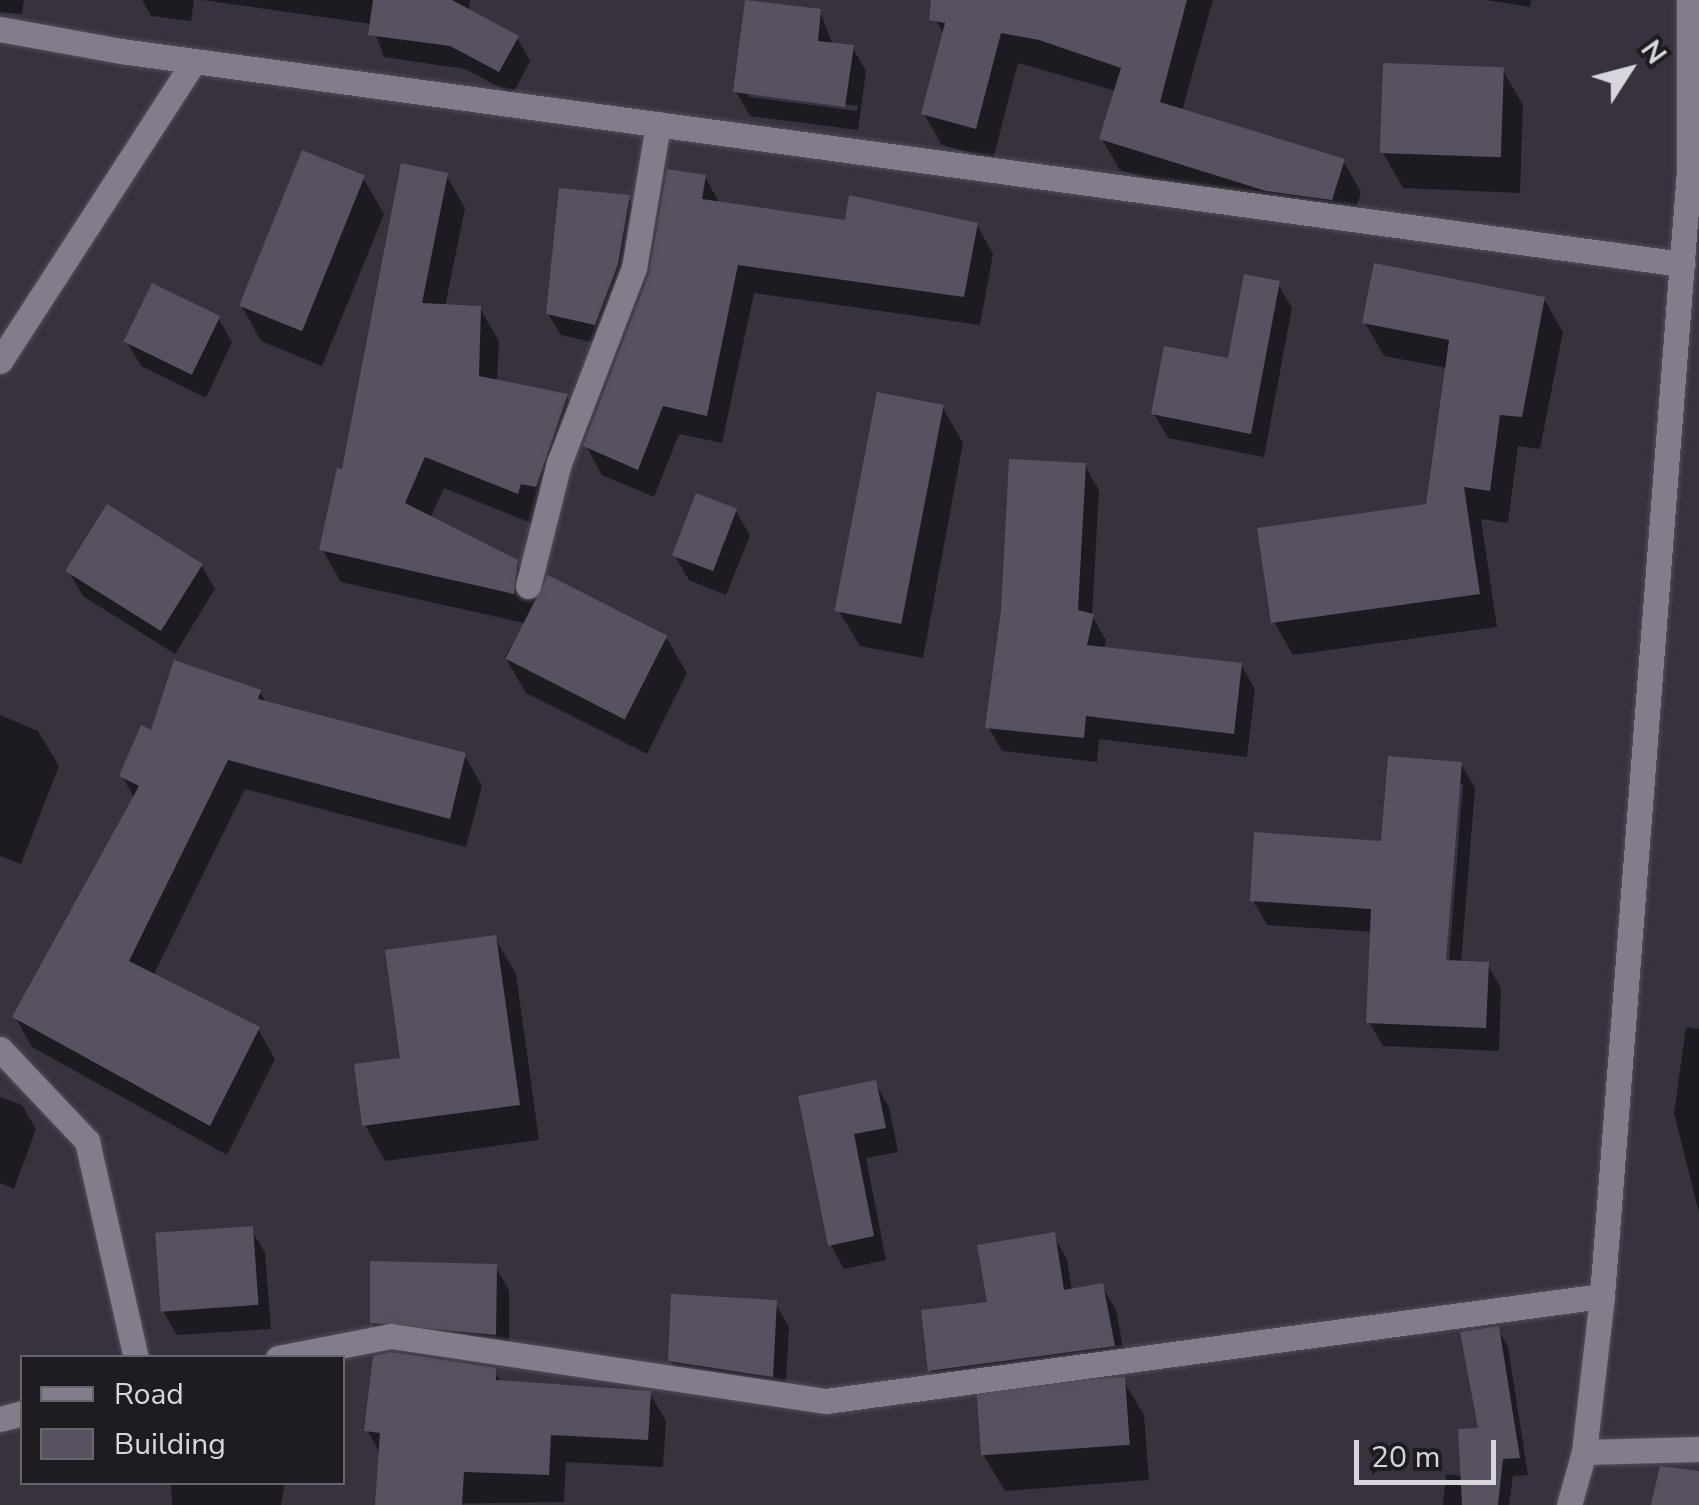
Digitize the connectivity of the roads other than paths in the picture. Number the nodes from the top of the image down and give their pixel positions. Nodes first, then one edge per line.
1 (1689, 0) edge
2 (0, 29) edge
3 (194, 61) junction
4 (658, 124) junction
5 (1682, 264) junction
6 (0, 361) edge
7 (528, 586) dead end
8 (0, 1049) edge
9 (1602, 1296) junction
10 (135, 1355) edge
11 (294, 1355) edge
12 (1699, 1449) edge
13 (1584, 1452) junction
14 (1569, 1505) edge

1 - 5 street
2 - 3 street
3 - 4 street
3 - 6 street
4 - 5 street
4 - 7 street
5 - 9 street
8 - 10 street
9 - 11 street
9 - 13 street
12 - 13 street
13 - 14 street

